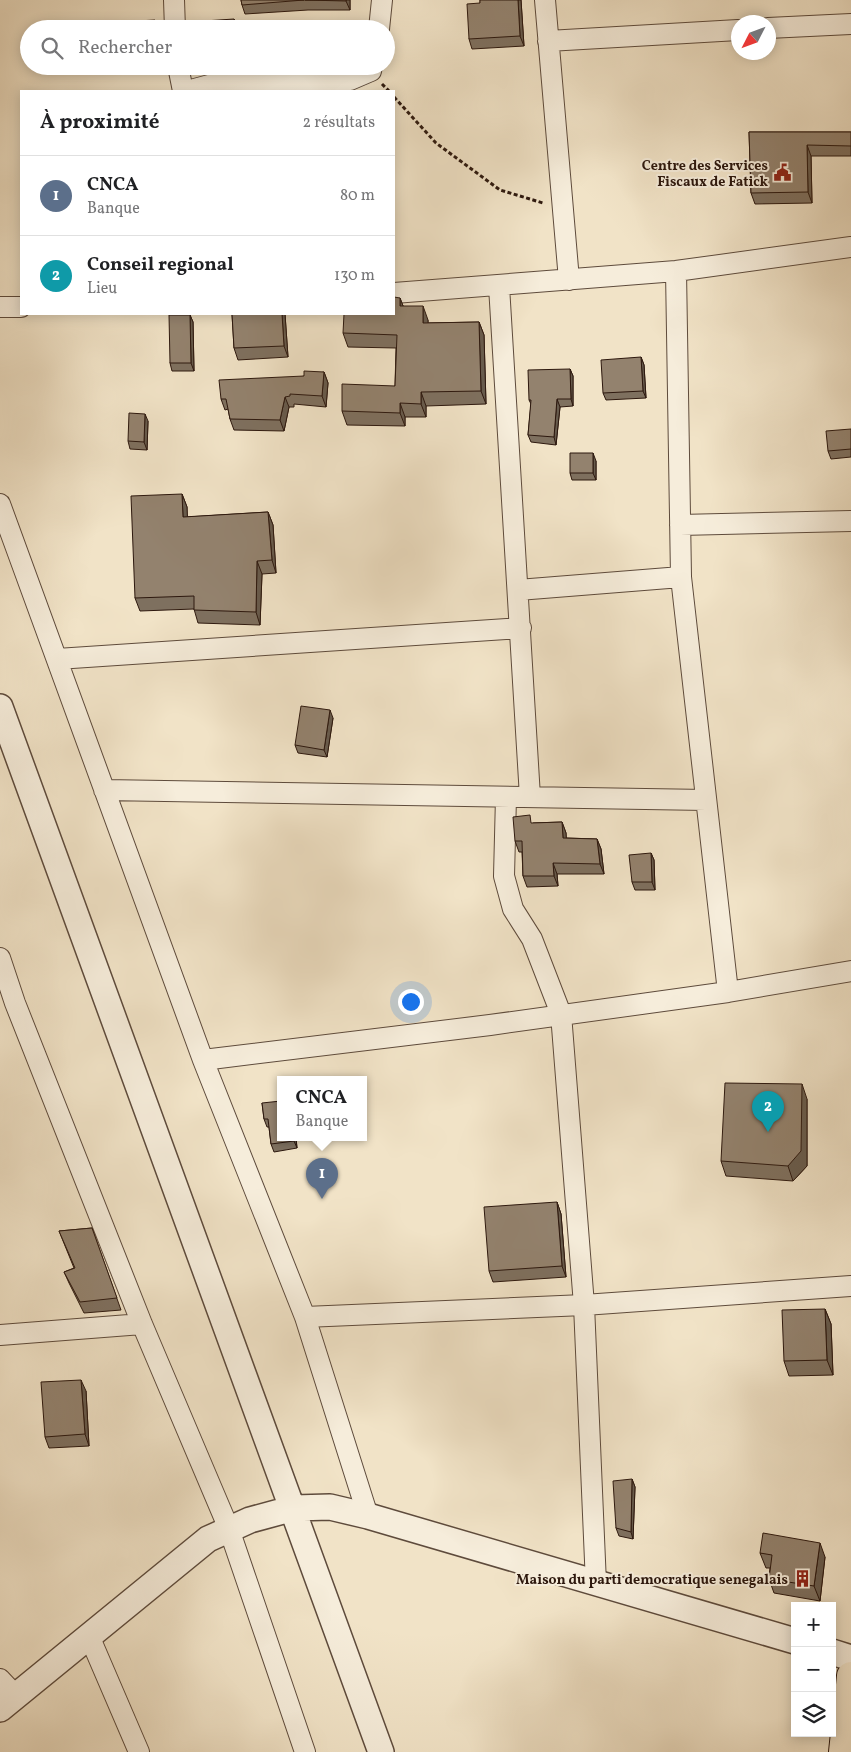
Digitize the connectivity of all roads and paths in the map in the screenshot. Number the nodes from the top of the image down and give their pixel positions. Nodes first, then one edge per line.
1 (174, 0) edge
2 (382, 0) edge
3 (545, 0) edge
4 (175, 20) edge
5 (381, 20) edge
6 (851, 24) edge
7 (776, 28) edge
8 (731, 30) edge
9 (548, 41) junction
10 (180, 75) edge
11 (361, 75) edge
12 (183, 90) edge
13 (191, 90) edge
14 (395, 98) edge
15 (563, 208) junction
16 (851, 247) edge
17 (676, 270) junction
18 (569, 280) junction
19 (499, 286) junction
20 (395, 293) edge
21 (0, 307) edge
22 (20, 307) edge
23 (0, 504) edge
24 (851, 521) edge
25 (680, 525) junction
26 (681, 577) junction
27 (518, 590) junction
28 (520, 628) junction
29 (57, 659) junction
30 (0, 707) edge
31 (104, 790) junction
32 (506, 797) junction
33 (530, 797) junction
34 (706, 800) junction
35 (0, 958) edge
36 (851, 971) edge
37 (728, 992) junction
38 (7, 1004) edge
39 (560, 1014) junction
40 (203, 1060) junction
41 (851, 1286) edge
42 (584, 1305) junction
43 (305, 1317) junction
44 (142, 1324) junction
45 (0, 1334) edge
46 (294, 1508) junction
47 (368, 1516) junction
48 (229, 1529) junction
49 (596, 1584) junction
50 (90, 1638) junction
51 (791, 1640) edge
52 (836, 1653) edge
53 (851, 1658) edge
54 (851, 1676) edge
55 (5, 1695) edge
56 (139, 1752) edge
57 (305, 1752) edge
58 (381, 1752) edge
59 (843, 1752) edge

1 - 4 street
2 - 5 street
3 - 9 street
6 - 7 street
8 - 9 street
9 - 15 street
10 - 12 street
11 - 13 street
14 - 15 path
15 - 18 street
16 - 17 street
17 - 18 street
17 - 25 street
18 - 19 street
19 - 20 street
19 - 27 street
21 - 22 street
23 - 29 street
24 - 25 street
25 - 26 street
26 - 27 street
26 - 34 street
27 - 28 street
28 - 29 street
28 - 33 street
29 - 31 street
30 - 46 street
31 - 32 street
31 - 40 street
32 - 33 street
32 - 39 street
33 - 34 street
34 - 37 street
35 - 38 street
36 - 37 street
37 - 39 street
38 - 44 street
39 - 40 street
39 - 42 street
40 - 43 street
41 - 42 street
42 - 43 street
42 - 49 street
43 - 47 street
44 - 45 street
44 - 48 street
46 - 47 street
46 - 48 street
46 - 58 street
47 - 49 street
48 - 50 street
48 - 57 street
49 - 51 street
50 - 55 street
50 - 56 street
52 - 53 street
54 - 59 main road

